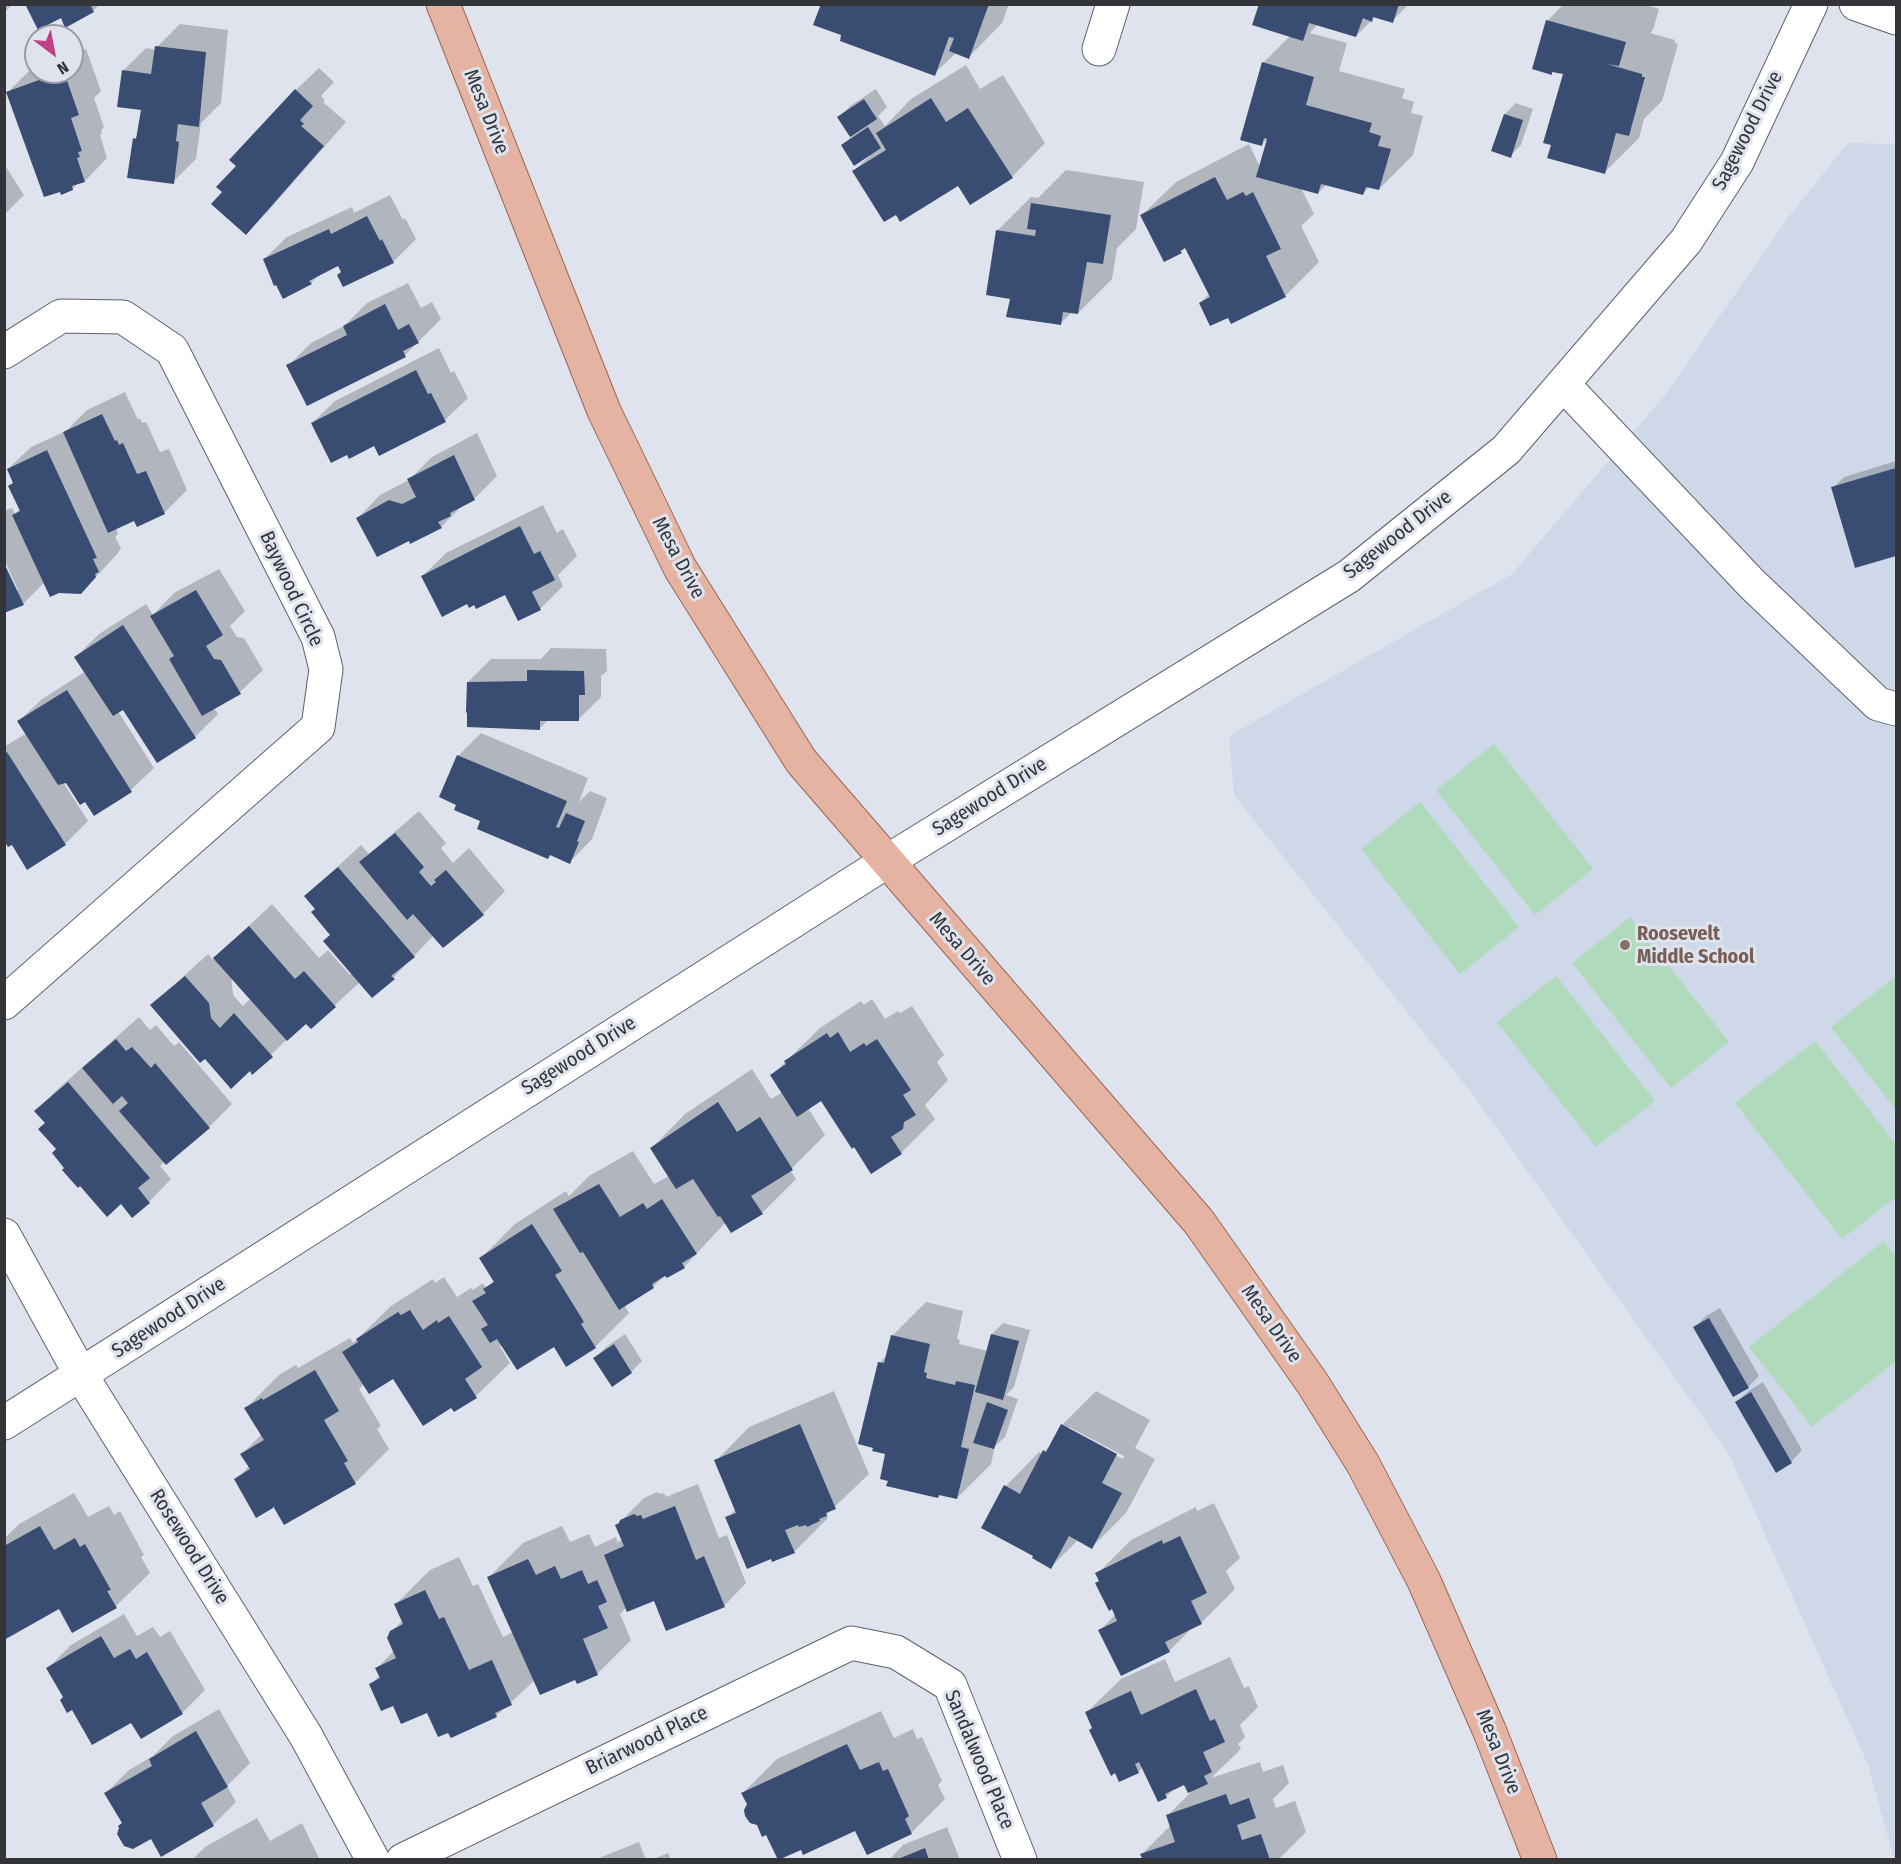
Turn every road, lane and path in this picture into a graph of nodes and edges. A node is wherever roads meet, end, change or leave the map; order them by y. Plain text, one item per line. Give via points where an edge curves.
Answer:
1 (443, 4) edge
2 (1113, 4) edge
3 (1811, 4) edge
4 (1856, 4) edge
5 (1896, 18) edge
6 (1098, 49) dead end
7 (4, 352) edge
8 (1563, 384) junction
9 (1896, 709) edge
10 (886, 861) junction
11 (4, 1003) edge
12 (4, 1235) edge
13 (81, 1375) junction
14 (4, 1423) edge
15 (896, 1652) joint
16 (374, 1860) edge
17 (403, 1860) edge
18 (1020, 1860) edge
19 (1540, 1860) edge

1 - 10 main road, Mesa Drive via 604,411 680,568 801,761
2 - 6 street
3 - 8 street, Sagewood Drive via 1737,162 1686,241
4 - 5 street
7 - 11 street, Baywood Circle via 61,316 123,317 172,350 318,637 326,669 318,727
8 - 9 street via 1750,583 1878,704
8 - 10 street, Sagewood Drive via 1506,450 1349,576
10 - 13 street, Sagewood Drive
10 - 19 main road, Mesa Drive via 1199,1222 1313,1384 1363,1464 1424,1581
12 - 13 street, Rosewood Drive
13 - 14 street, Sagewood Drive
13 - 16 street, Rosewood Drive via 306,1736
15 - 17 street, Briarwood Place via 851,1643
15 - 18 street, Sandalwood Place via 950,1685

